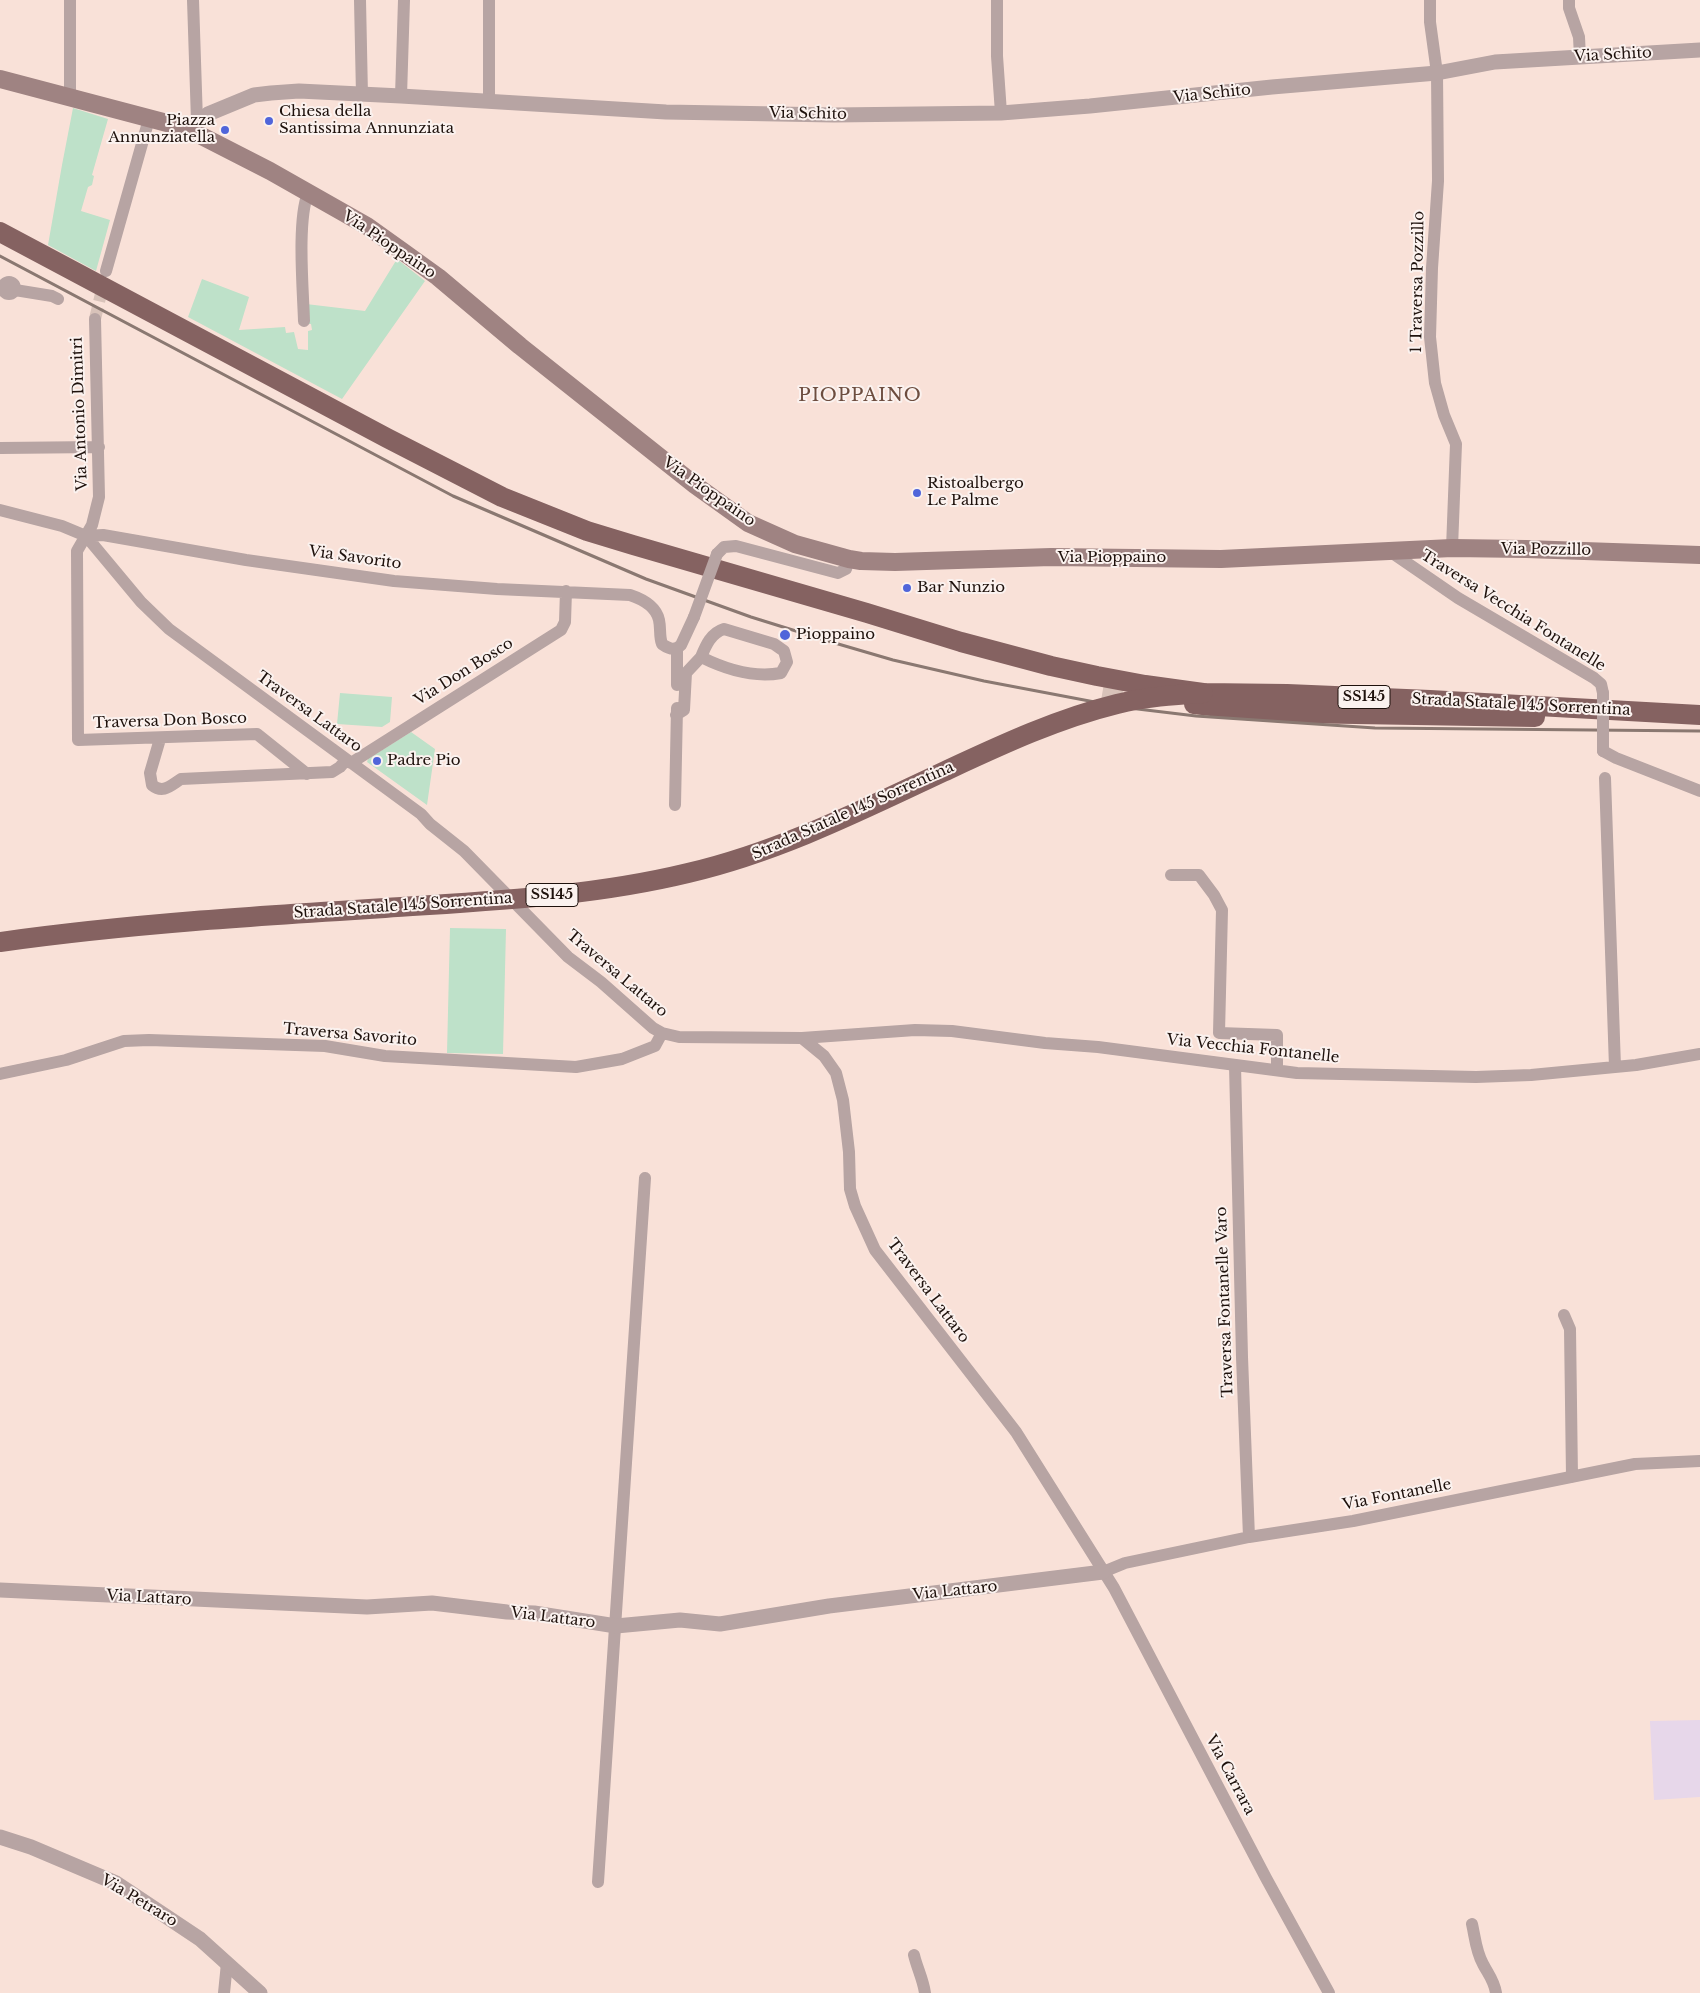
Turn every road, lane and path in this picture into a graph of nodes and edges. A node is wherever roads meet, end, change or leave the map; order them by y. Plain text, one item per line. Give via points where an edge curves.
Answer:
1 (70, 0) edge
2 (194, 0) edge
3 (360, 0) edge
4 (404, 0) edge
5 (489, 0) edge
6 (997, 0) edge
7 (1430, 0) edge
8 (1569, 0) edge
9 (1700, 50) edge
10 (1580, 57) junction
11 (1437, 73) junction
12 (0, 79) edge
13 (362, 95) junction
14 (70, 96) junction
15 (401, 96) junction
16 (489, 100) junction
17 (1000, 113) junction
18 (149, 119) junction
19 (191, 125) junction
20 (308, 194) junction
21 (0, 232) edge
22 (106, 271) tunnel mouth
23 (6, 287) edge
24 (58, 299) dead end
25 (95, 319) tunnel mouth
26 (304, 321) dead end
27 (99, 447) junction
28 (0, 448) edge
29 (0, 510) edge
30 (86, 536) junction
31 (1452, 548) junction
32 (1391, 552) junction
33 (1700, 555) edge
34 (850, 559) junction
35 (566, 592) junction
36 (814, 599) junction
37 (678, 648) junction
38 (701, 658) junction
39 (1103, 689) tunnel mouth
40 (1198, 699) junction
41 (1639, 712) junction
42 (676, 714) junction
43 (1700, 715) edge
44 (160, 739) junction
45 (349, 761) junction
46 (307, 774) junction
47 (1605, 778) dead end
48 (1700, 791) edge
49 (675, 805) dead end
50 (1171, 875) dead end
51 (0, 942) edge
52 (662, 1033) junction
53 (802, 1038) junction
54 (1700, 1054) edge
55 (1235, 1066) junction
56 (1615, 1067) junction
57 (1277, 1070) junction
58 (0, 1074) edge
59 (645, 1178) dead end
60 (1564, 1315) dead end
61 (1700, 1461) edge
62 (1572, 1477) junction
63 (1249, 1537) junction
64 (1103, 1572) junction
65 (0, 1590) edge
66 (616, 1626) junction
67 (0, 1837) edge
68 (598, 1882) dead end
69 (1472, 1924) dead end
70 (914, 1955) dead end
71 (227, 1963) junction
72 (224, 1993) edge
73 (260, 1993) edge
74 (925, 1993) edge
75 (1328, 1993) edge
76 (1496, 1993) edge

1 - 14 street
2 - 19 street
3 - 13 street
4 - 15 street
5 - 16 street
6 - 17 street
7 - 11 street
8 - 10 street via 1579,37
9 - 10 street, Via Schito
10 - 11 street, Via Schito via 1495,62
11 - 17 street, Via Schito
11 - 31 street, 1 Traversa Pozzillo via 1438,181 1430,337 1435,383 1456,444
12 - 14 main road, Via Pioppaino
13 - 15 street, Via Schito
13 - 19 street, Via Schito via 299,91 254,95 208,114
14 - 18 main road, Via Pioppaino
15 - 16 street, Via Schito
16 - 17 street, Via Schito via 666,112
18 - 19 main road, Via Pioppaino
18 - 22 street
19 - 20 main road, Via Pioppaino
20 - 26 street via 302,235
20 - 34 main road, Via Pioppaino via 367,226 416,261 687,479 748,522 795,544
21 - 36 highway via 502,497 587,531
23 - 24 street
25 - 27 street, Via Antonio Dimitri
27 - 28 street
27 - 30 street, Via Antonio Dimitri via 100,497
29 - 30 street, Via Savorito via 62,526
30 - 35 street, Via Savorito via 103,535 394,581
30 - 44 street, Traversa Don Bosco via 76,558 78,740
30 - 45 street, Traversa Lattaro via 141,602 169,629
31 - 32 main road, Via Pozzillo
31 - 33 main road, Via Pozzillo
32 - 34 main road, Via Pioppaino via 1221,558 1051,557 895,562
32 - 48 street, Traversa Vecchia Fontanelle, bridge via 1458,598 1601,684 1603,751
34 - 37 street, bridge via 846,569 838,573 736,546 724,547 717,554 694,617
35 - 37 street, Via Savorito via 630,595 645,602 660,621 662,644 667,648
35 - 45 street, Via Don Bosco via 565,622 561,630
36 - 39 highway via 918,641
36 - 40 highway, bridge via 1051,666
37 - 42 street
38 - 38 street via 750,673 770,675 782,673 787,662 784,651 774,644 724,629 716,631
38 - 42 street via 686,673 684,710
40 - 41 highway, Strada Statale 145 Sorrentina / SS145 via 1287,694
40 - 41 highway via 1268,712 1440,717 1578,717
40 - 51 highway, Strada Statale 145 Sorrentina / SS145, bridge via 1145,698 1072,717 787,842 745,858 637,885 515,899 127,926
41 - 43 highway, Strada Statale 145 Sorrentina / SS145
42 - 49 street
44 - 46 street, Traversa Don Bosco via 257,734
44 - 46 street, Via Don Bosco via 150,777 158,789 166,790 180,779
45 - 46 street, Via Don Bosco via 332,772
45 - 52 street, Traversa Lattaro via 421,814 568,957
47 - 56 street
50 - 57 street via 1199,875 1222,910 1219,1033 1277,1035
52 - 53 street, Traversa Lattaro via 679,1037
52 - 58 street, Traversa Savorito via 655,1046 622,1058 576,1067 385,1056 325,1046 149,1040 124,1041 66,1060
53 - 55 street, Via Vecchia Fontanelle via 915,1030 952,1031
53 - 64 street, Traversa Lattaro via 824,1056 836,1073 849,1152 850,1189 875,1250 1016,1432
54 - 56 street, Via Vecchia Fontanelle
55 - 57 street, Via Vecchia Fontanelle
55 - 63 street, Traversa Fontanelle Varo
56 - 57 street, Via Vecchia Fontanelle via 1476,1077
59 - 66 street
60 - 62 street via 1570,1329
61 - 62 street, Via Fontanelle via 1635,1464
62 - 63 street, Via Fontanelle via 1353,1521
63 - 64 street, Via Fontanelle via 1125,1563
64 - 66 street, Via Lattaro via 829,1606 720,1624 680,1620
64 - 75 street, Via Carrara
65 - 66 street, Via Lattaro via 367,1607 432,1603 534,1613
66 - 68 street
67 - 71 street, Via Petraro via 116,1883 200,1938
69 - 76 street via 1482,1964 1495,1984
70 - 74 street
71 - 72 street
71 - 73 street, Via Petraro

